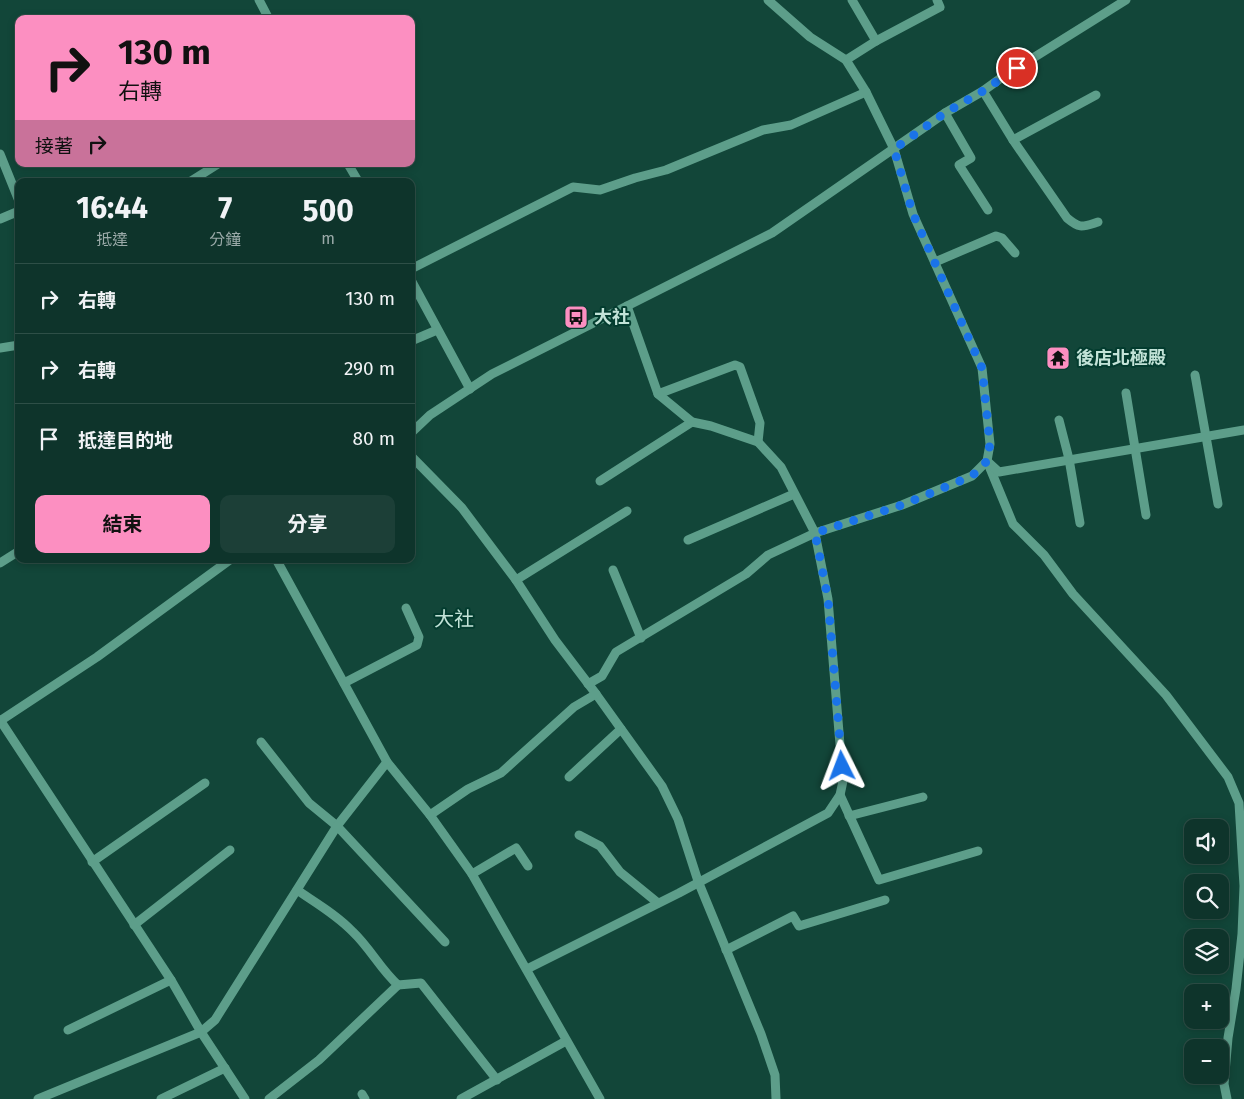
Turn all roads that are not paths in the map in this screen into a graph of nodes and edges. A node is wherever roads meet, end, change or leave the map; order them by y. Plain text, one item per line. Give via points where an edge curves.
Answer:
1 (259, 0) edge
2 (768, 0) edge
3 (852, 0) edge
4 (937, 0) edge
5 (1126, 0) edge
6 (267, 15) edge
7 (876, 41) junction
8 (846, 60) junction
9 (983, 91) junction
10 (866, 92) junction
11 (1096, 95) dead end
12 (945, 113) junction
13 (1012, 140) junction
14 (894, 149) junction
15 (0, 154) edge
16 (213, 167) edge
17 (350, 167) edge
18 (196, 178) edge
19 (356, 178) edge
20 (15, 191) edge
21 (988, 210) dead end
22 (15, 213) edge
23 (0, 220) edge
24 (1098, 222) dead end
25 (1015, 253) dead end
26 (935, 262) junction
27 (415, 267) edge
28 (415, 288) edge
29 (627, 306) junction
30 (437, 330) junction
31 (415, 339) edge
32 (15, 346) edge
33 (0, 348) edge
34 (1195, 375) dead end
35 (470, 389) junction
36 (1126, 393) dead end
37 (658, 394) junction
38 (1059, 420) dead end
39 (692, 422) junction
40 (415, 429) edge
41 (1244, 430) edge
42 (1206, 438) junction
43 (758, 442) junction
44 (1136, 447) junction
45 (1069, 459) junction
46 (415, 460) edge
47 (987, 461) junction
48 (600, 481) dead end
49 (794, 494) junction
50 (1218, 504) dead end
51 (627, 511) dead end
52 (1146, 515) dead end
53 (1080, 523) dead end
54 (815, 533) junction
55 (688, 540) dead end
56 (15, 554) edge
57 (0, 563) edge
58 (216, 563) edge
59 (225, 563) edge
60 (278, 563) edge
61 (219, 567) junction
62 (613, 570) dead end
63 (516, 580) junction
64 (406, 608) dead end
65 (641, 638) junction
66 (344, 682) junction
67 (588, 684) junction
68 (596, 694) junction
69 (0, 721) edge
70 (621, 730) junction
71 (262, 742) dead end
72 (387, 762) junction
73 (568, 777) dead end
74 (205, 783) dead end
75 (840, 795) junction
76 (923, 798) dead end
77 (430, 815) junction
78 (849, 816) junction
79 (338, 826) junction
80 (579, 835) dead end
81 (230, 850) dead end
82 (978, 851) dead end
83 (92, 862) junction
84 (528, 866) dead end
85 (472, 874) junction
86 (698, 881) junction
87 (297, 890) junction
88 (884, 900) dead end
89 (658, 904) junction
90 (134, 925) junction
91 (445, 942) dead end
92 (726, 950) junction
93 (527, 969) junction
94 (171, 980) junction
95 (398, 985) junction
96 (68, 1030) dead end
97 (201, 1032) junction
98 (566, 1041) junction
99 (224, 1068) junction
100 (497, 1080) junction
101 (38, 1099) edge
102 (161, 1099) edge
103 (245, 1099) edge
104 (269, 1099) edge
105 (461, 1099) edge
106 (600, 1099) edge
107 (776, 1099) edge
108 (1227, 1099) edge

1 - 6 street
2 - 8 street via 810,37
3 - 7 street
4 - 7 street via 940,7
5 - 9 street
7 - 8 street
8 - 10 street
9 - 12 street
9 - 13 street
10 - 14 street
10 - 27 street via 791,126 763,130 666,170 600,190 573,187
11 - 13 street
12 - 14 street
12 - 21 street via 971,158 959,165
13 - 24 street via 1067,218 1083,227
14 - 26 street via 913,214
14 - 29 street via 772,234
15 - 20 street
16 - 18 street
17 - 19 street
22 - 23 street
25 - 26 street via 1002,238 996,236
26 - 47 street via 982,368 990,444
28 - 30 street
29 - 35 street via 531,353
29 - 37 street
30 - 31 street
30 - 35 street
32 - 33 street
34 - 42 street
35 - 40 street via 430,415
36 - 44 street
37 - 39 street
37 - 43 street via 735,365 740,367 760,423
38 - 45 street
39 - 43 street
39 - 48 street
41 - 42 street
42 - 44 street
42 - 50 street
43 - 49 street via 781,467
44 - 45 street
44 - 52 street
45 - 47 street via 999,472
45 - 53 street
46 - 63 street via 462,508
47 - 54 street via 972,476 911,502
47 - 108 street via 1013,524 1044,555 1073,594 1166,696 1228,777 1239,803 1243,895 1224,1084
49 - 54 street
49 - 55 street
51 - 63 street
54 - 65 street via 768,555 746,574
54 - 75 street via 828,599 834,658 843,781
56 - 57 street
58 - 61 street
59 - 61 street
60 - 66 street
61 - 69 street via 97,657
62 - 65 street
63 - 67 street via 554,640
64 - 66 street via 418,637 417,645
65 - 67 street via 616,652 602,676
66 - 72 street
67 - 68 street
68 - 70 street
68 - 77 street via 574,707 501,773 468,789
69 - 83 street
70 - 73 street
70 - 86 street via 662,786 678,819
71 - 79 street via 309,803
72 - 77 street
72 - 79 street
74 - 83 street
75 - 78 street
75 - 86 street via 828,813
76 - 78 street
77 - 85 street
78 - 82 street via 879,880
79 - 87 street
79 - 91 street
80 - 89 street via 600,846 620,872
81 - 90 street
83 - 90 street
84 - 85 street via 516,848
85 - 93 street
86 - 89 street
86 - 92 street
87 - 95 street via 354,932
87 - 97 street via 215,1020
88 - 92 street via 799,926 793,916
89 - 93 street
90 - 94 street
92 - 107 street via 775,1075
93 - 98 street
94 - 96 street
94 - 97 street
95 - 100 street via 420,983
95 - 104 street via 319,1060
97 - 99 street
97 - 101 street
98 - 100 street
98 - 106 street
99 - 102 street
99 - 103 street
100 - 105 street

